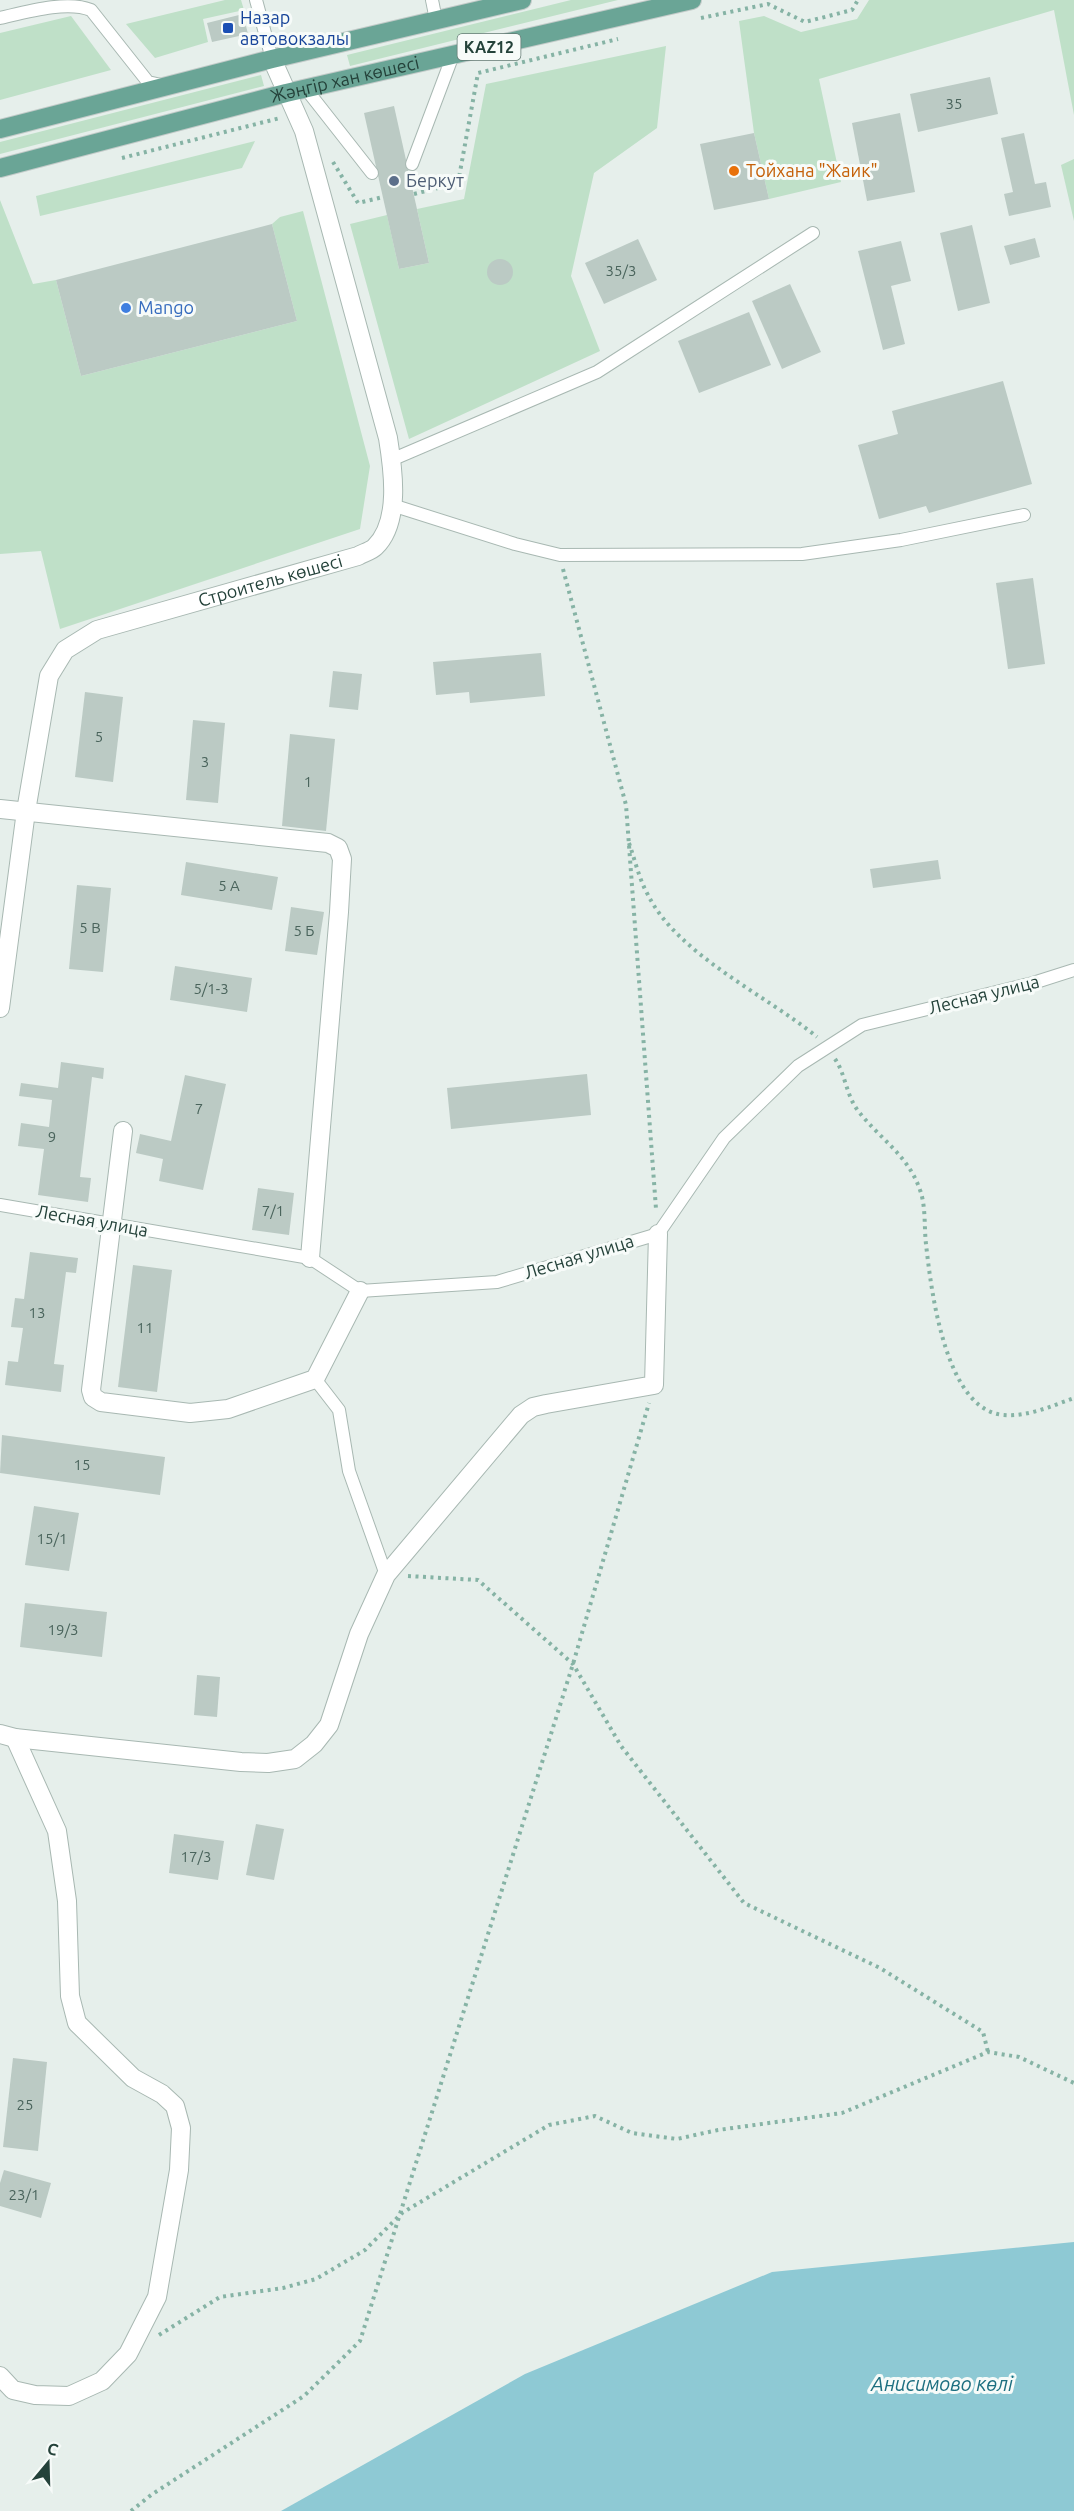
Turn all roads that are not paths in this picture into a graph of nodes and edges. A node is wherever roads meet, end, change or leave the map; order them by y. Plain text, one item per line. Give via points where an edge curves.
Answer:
1 (256, 0) edge
2 (432, 0) edge
3 (522, 0) edge
4 (692, 0) edge
5 (0, 18) edge
6 (436, 20) junction
7 (453, 55) junction
8 (272, 59) junction
9 (165, 86) junction
10 (306, 89) junction
11 (286, 93) junction
12 (0, 129) edge
13 (412, 164) dead end
14 (0, 168) edge
15 (372, 172) dead end
16 (813, 233) dead end
17 (391, 460) junction
18 (392, 505) junction
19 (1024, 515) dead end
20 (0, 809) edge
21 (26, 811) junction
22 (1074, 970) edge
23 (0, 1008) edge
24 (123, 1131) dead end
25 (0, 1205) edge
26 (110, 1224) junction
27 (658, 1234) junction
28 (310, 1258) junction
29 (360, 1291) junction
30 (315, 1379) junction
31 (386, 1575) junction
32 (7, 1736) edge
33 (0, 2376) edge

1 - 8 lane
2 - 6 lane
3 - 6 main road, Жәңгір хан көшесі / KAZ12
4 - 7 main road, Жәңгір хан көшесі / KAZ12
5 - 9 lane via 69,3 83,5 148,82
6 - 8 main road, Жәңгір хан көшесі / KAZ12
7 - 10 main road, Жәңгір хан көшесі / KAZ12
7 - 13 lane
8 - 9 main road, Жәңгір хан көшесі / KAZ12
8 - 11 street, Строитель көшесі
9 - 12 main road, Жәңгір хан көшесі / KAZ12
10 - 11 main road, Жәңгір хан көшесі / KAZ12
10 - 15 lane
11 - 14 main road, Жәңгір хан көшесі / KAZ12
11 - 17 street, Строитель көшесі via 304,131
16 - 17 lane via 597,372
17 - 18 street, Строитель көшесі via 395,483
18 - 19 lane via 560,555 801,554 901,540
18 - 21 street, Строитель көшесі via 379,540 358,556 97,630 65,650 49,676
20 - 21 street
21 - 23 street, Строитель көшесі
21 - 28 street via 328,843 338,848 342,859 339,912
22 - 27 lane, Лесная улица via 862,1025 798,1066 724,1138
24 - 26 street
25 - 26 lane, Лесная улица
26 - 28 lane, Лесная улица
26 - 30 street via 93,1398 190,1413 228,1409
27 - 29 lane, Лесная улица via 497,1282
27 - 31 street via 654,1385 532,1407 521,1415
28 - 29 lane, Лесная улица
29 - 30 street
30 - 31 lane via 339,1410 349,1471
31 - 32 street via 359,1634 329,1725 295,1759 241,1762
32 - 33 street via 57,1831 67,1901 70,1996 77,2023 134,2078 175,2106 181,2128 179,2170 157,2297 128,2354 102,2381 69,2396 13,2390

